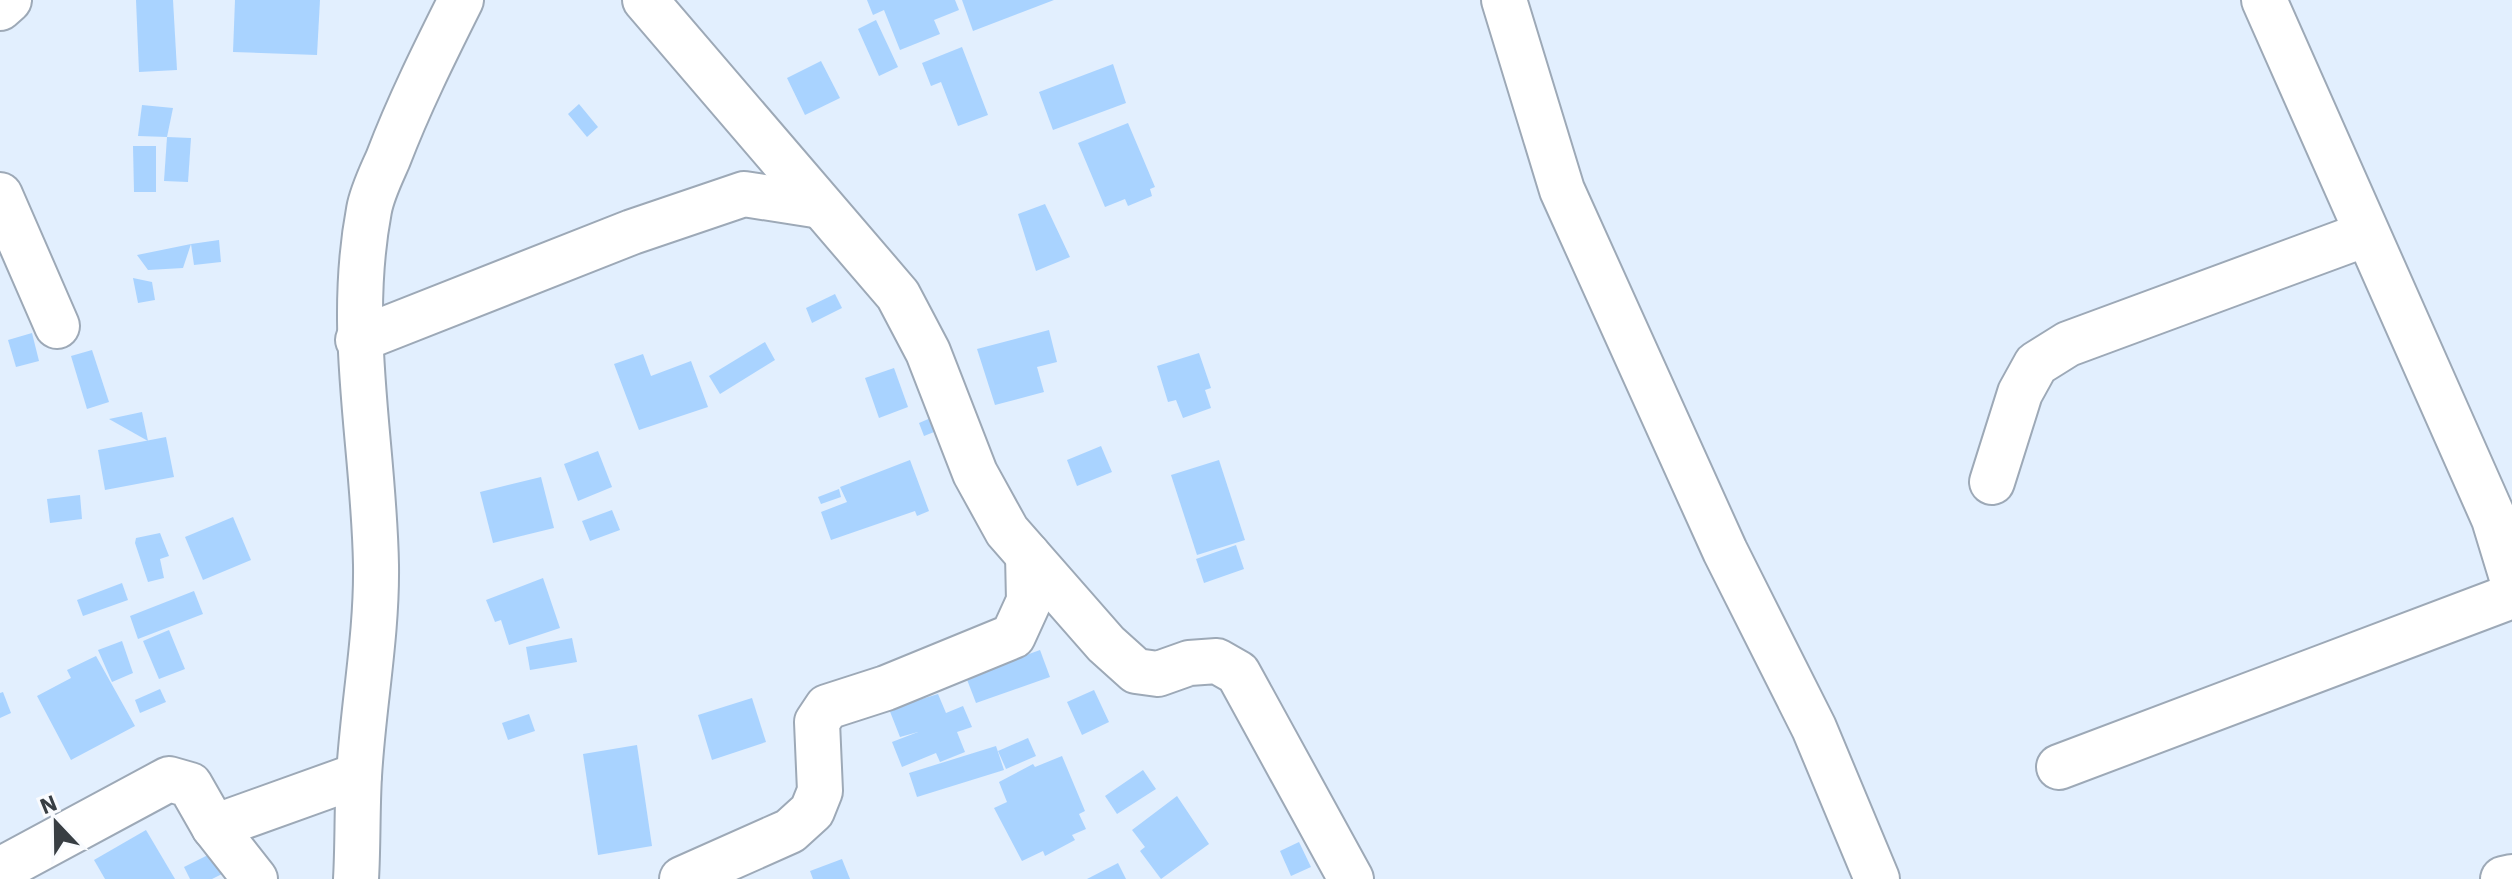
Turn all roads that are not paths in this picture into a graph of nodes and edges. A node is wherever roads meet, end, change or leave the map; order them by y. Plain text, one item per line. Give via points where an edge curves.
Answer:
1 (9, 0) edge
2 (461, 0) edge
3 (645, 0) edge
4 (1504, 0) edge
5 (2264, 0) edge
6 (0, 8) edge
7 (0, 195) edge
8 (821, 206) junction
9 (2366, 234) junction
10 (57, 326) dead end
11 (358, 340) junction
12 (1992, 482) dead end
13 (1028, 555) junction
14 (2512, 578) edge
15 (2512, 596) edge
16 (1077, 611) junction
17 (1013, 636) junction
18 (2059, 767) dead end
19 (359, 775) junction
20 (214, 827) junction
21 (0, 870) edge
22 (691, 877) edge
23 (2512, 877) edge
24 (255, 879) edge
25 (356, 879) edge
26 (1351, 879) edge
27 (1877, 879) edge
28 (2503, 879) edge

1 - 6 street
2 - 11 street via 406,111 369,207
3 - 8 street
4 - 27 street via 1562,190 1725,551 1814,728
5 - 9 street
7 - 10 street
8 - 11 street via 744,194 632,232
8 - 13 street via 898,295 928,352 975,473 1007,531
9 - 12 street via 2068,344 2036,364 2020,393
9 - 14 street via 2494,519
11 - 19 street via 376,567
13 - 16 street
13 - 17 street via 1029,601
15 - 18 street
16 - 17 street
16 - 26 street via 1136,671 1158,674 1189,663 1217,661 1238,673
17 - 22 street via 827,707 817,722 820,791 812,811 790,831
19 - 20 street
19 - 25 street
20 - 21 street via 190,785 169,779
20 - 24 street
23 - 28 street

